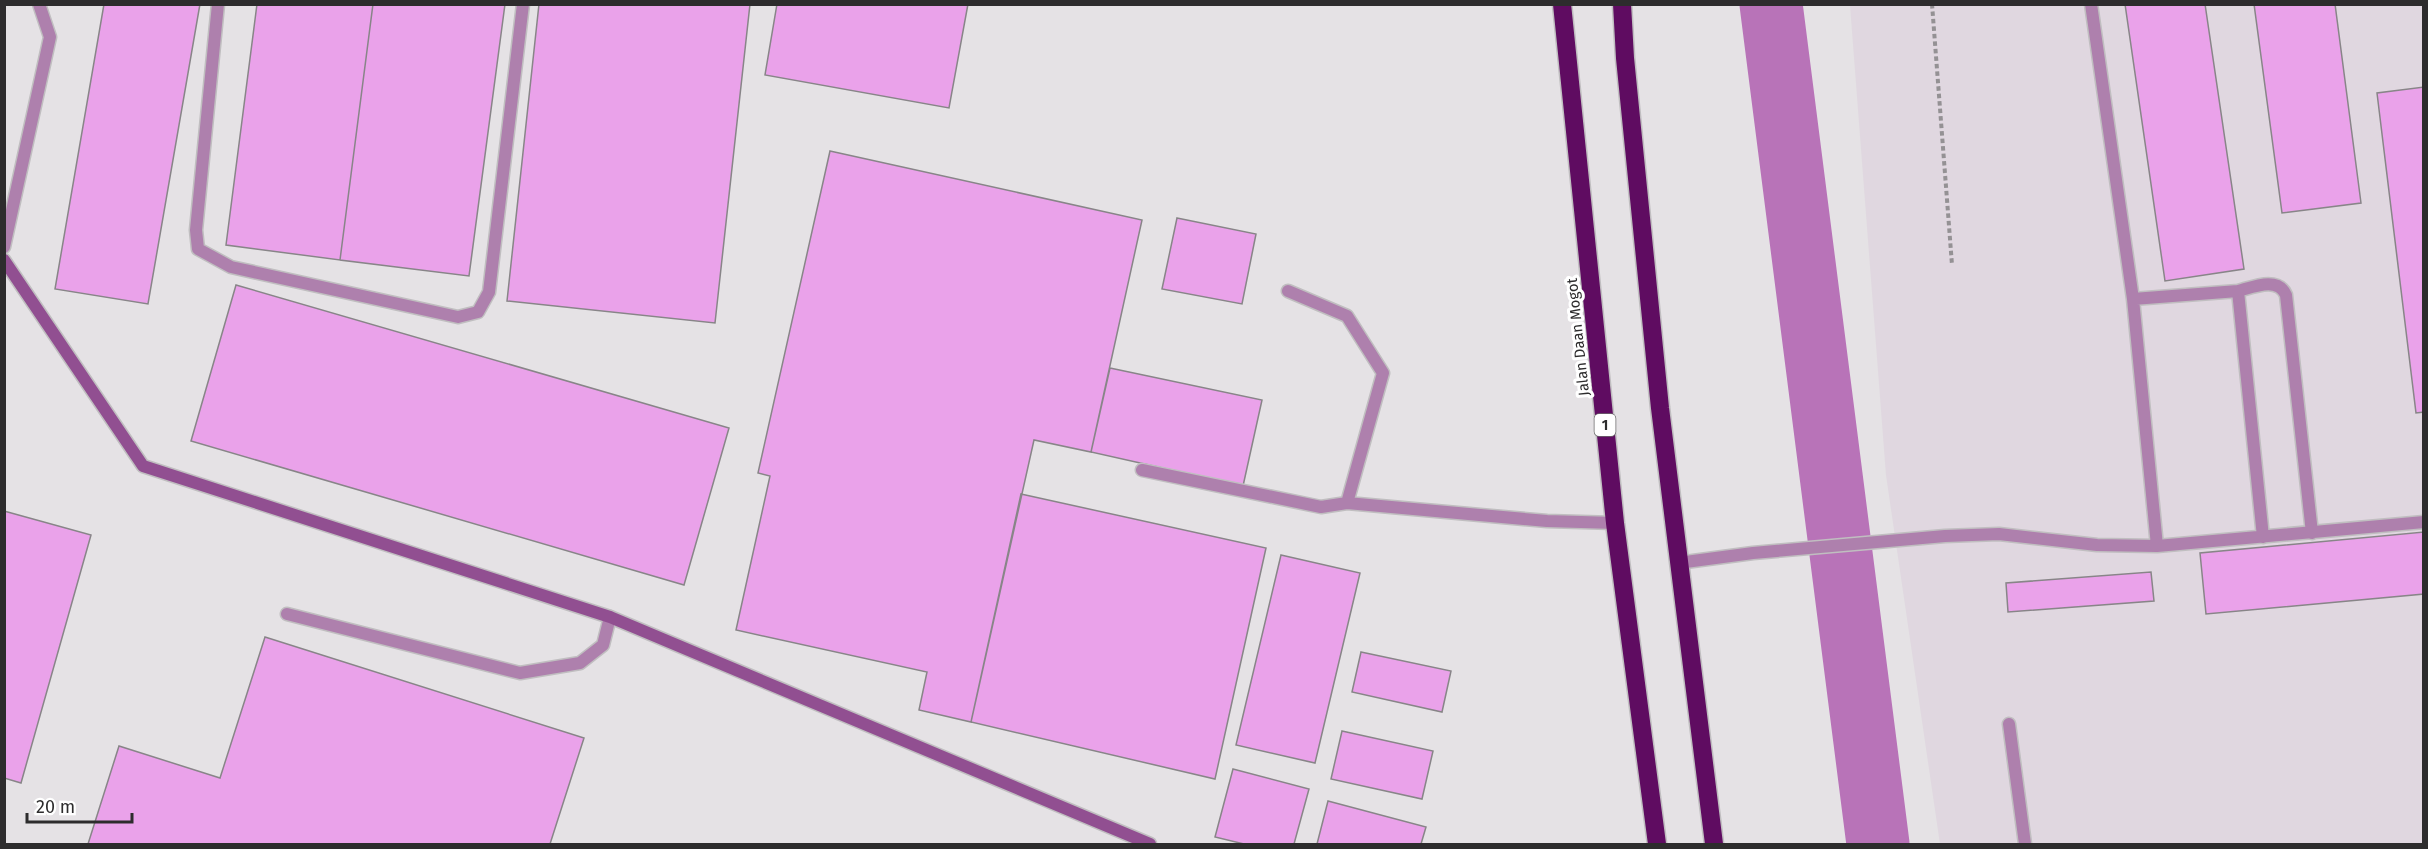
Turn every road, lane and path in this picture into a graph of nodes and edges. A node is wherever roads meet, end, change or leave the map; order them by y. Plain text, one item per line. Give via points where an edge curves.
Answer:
1 (39, 4) edge
2 (218, 4) edge
3 (523, 4) edge
4 (1562, 4) edge
5 (1622, 4) edge
6 (1932, 4) edge
7 (2091, 4) edge
8 (4, 247) edge
9 (4, 260) edge
10 (1952, 265) dead end
11 (1288, 291) dead end
12 (2238, 291) junction
13 (2133, 299) junction
14 (1142, 470) dead end
15 (1347, 503) junction
16 (2424, 522) edge
17 (1615, 523) junction
18 (2312, 533) junction
19 (2263, 537) junction
20 (2157, 546) junction
21 (1678, 563) junction
22 (287, 614) dead end
23 (610, 617) junction
24 (2008, 724) dead end
25 (1150, 844) edge
26 (1658, 844) edge
27 (1714, 844) edge
28 (2025, 844) edge

1 - 8 lane via 50,37
2 - 3 lane via 196,230 198,249 231,267 458,317 478,312 489,292
4 - 17 highway, Jalan Daan Mogot / 1
5 - 21 highway
6 - 10 path
7 - 13 lane
9 - 23 street via 143,466
11 - 15 lane via 1347,316 1383,373
12 - 13 lane
12 - 18 lane via 2277,284 2286,295
12 - 19 lane
13 - 20 lane
14 - 15 lane via 1321,507
15 - 17 lane via 1547,521
16 - 18 lane
17 - 26 highway, Jalan Daan Mogot / 1
18 - 19 lane
19 - 20 lane
20 - 21 lane via 1999,534 1753,553
21 - 27 highway
22 - 23 lane via 520,673 580,663 603,645
23 - 25 street
24 - 28 lane

